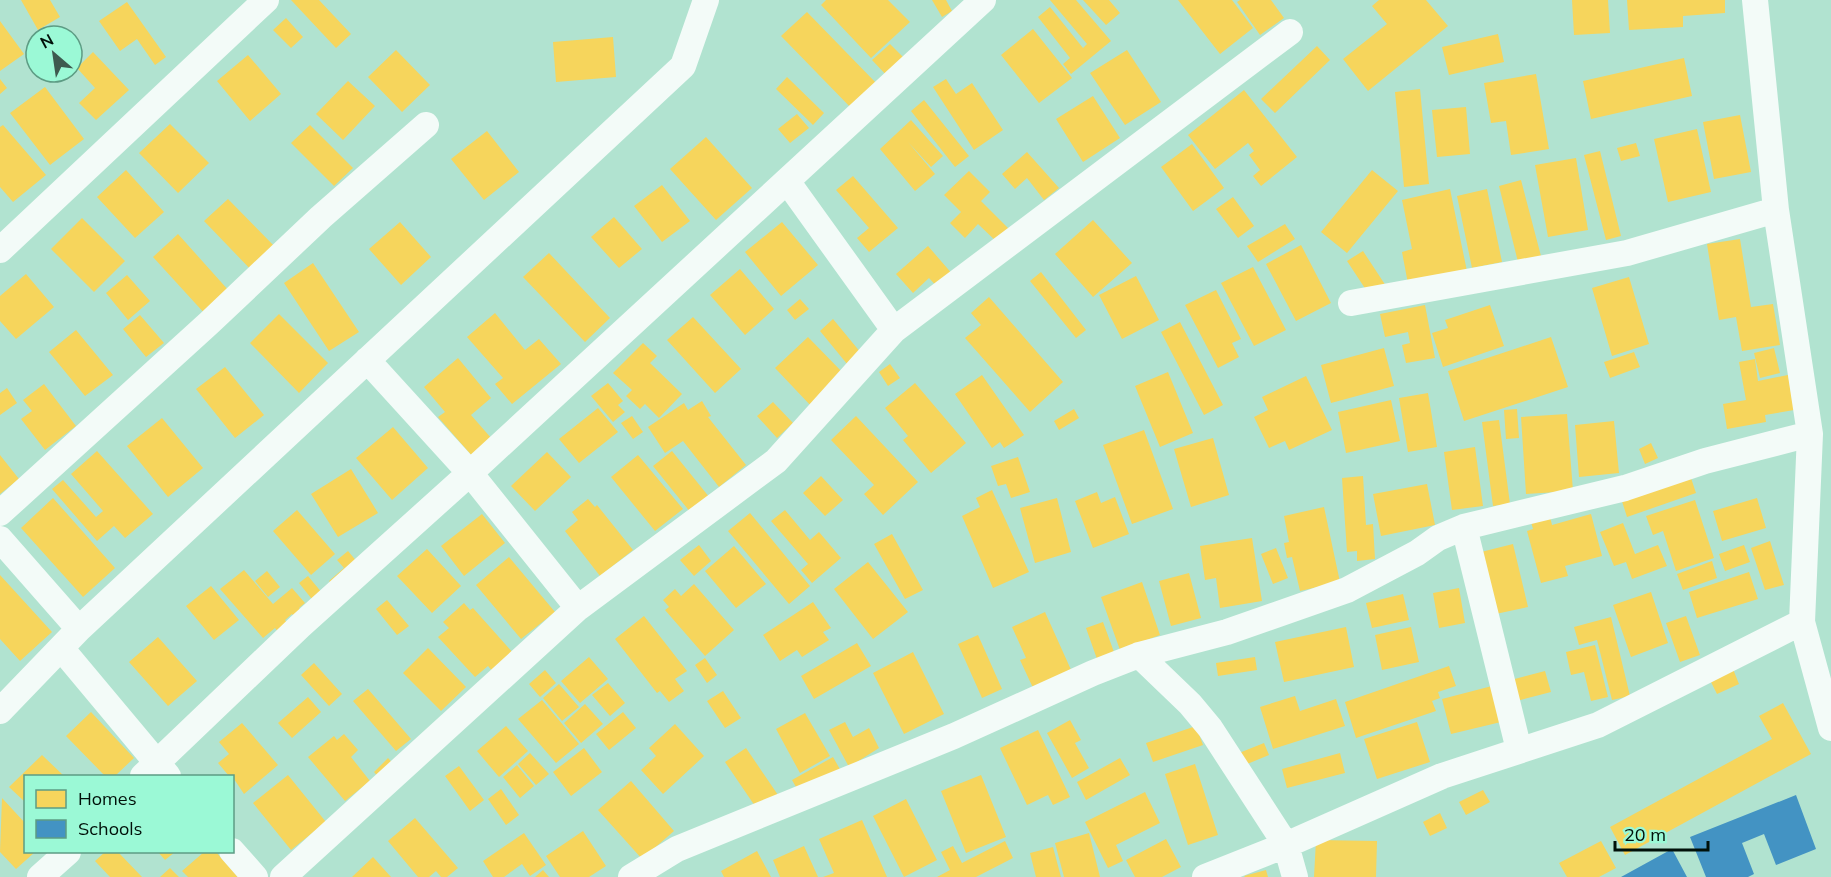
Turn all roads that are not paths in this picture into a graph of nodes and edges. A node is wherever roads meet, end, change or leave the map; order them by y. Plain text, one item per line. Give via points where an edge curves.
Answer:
1 (266, 0) edge
2 (706, 0) edge
3 (983, 0) edge
4 (1755, 0) edge
5 (1290, 32) dead end
6 (426, 125) dead end
7 (787, 181) junction
8 (1776, 210) junction
9 (0, 250) edge
10 (1351, 303) dead end
11 (894, 330) junction
12 (367, 360) junction
13 (1810, 434) junction
14 (470, 473) junction
15 (0, 513) edge
16 (1464, 527) junction
17 (0, 539) edge
18 (578, 608) junction
19 (1802, 622) junction
20 (79, 629) junction
21 (61, 648) junction
22 (1139, 654) junction
23 (0, 711) edge
24 (1831, 728) edge
25 (1519, 750) junction
26 (156, 772) edge
27 (1286, 845) junction
28 (67, 853) edge
29 (234, 853) edge
30 (40, 877) edge
31 (255, 877) edge
32 (283, 877) edge
33 (630, 877) edge
34 (1205, 877) edge
35 (1295, 877) edge

1 - 9 street
2 - 12 street via 683,66
3 - 7 street
4 - 8 street
5 - 11 street
6 - 15 street
7 - 11 street
7 - 14 street
8 - 10 street via 1627,254
8 - 13 street
11 - 18 street via 776,461
12 - 14 street
12 - 20 street
13 - 16 street via 1705,461 1625,488
13 - 19 street
14 - 18 street
14 - 26 street via 300,626
16 - 22 street via 1347,590 1227,632
16 - 25 street
17 - 20 street
18 - 32 street
19 - 24 street
19 - 25 street via 1598,725
20 - 21 street
21 - 23 street
21 - 26 street
22 - 27 street via 1210,728
22 - 33 street via 954,736 677,849
25 - 27 street via 1442,776
27 - 34 street
27 - 35 street
28 - 30 street
29 - 31 street

